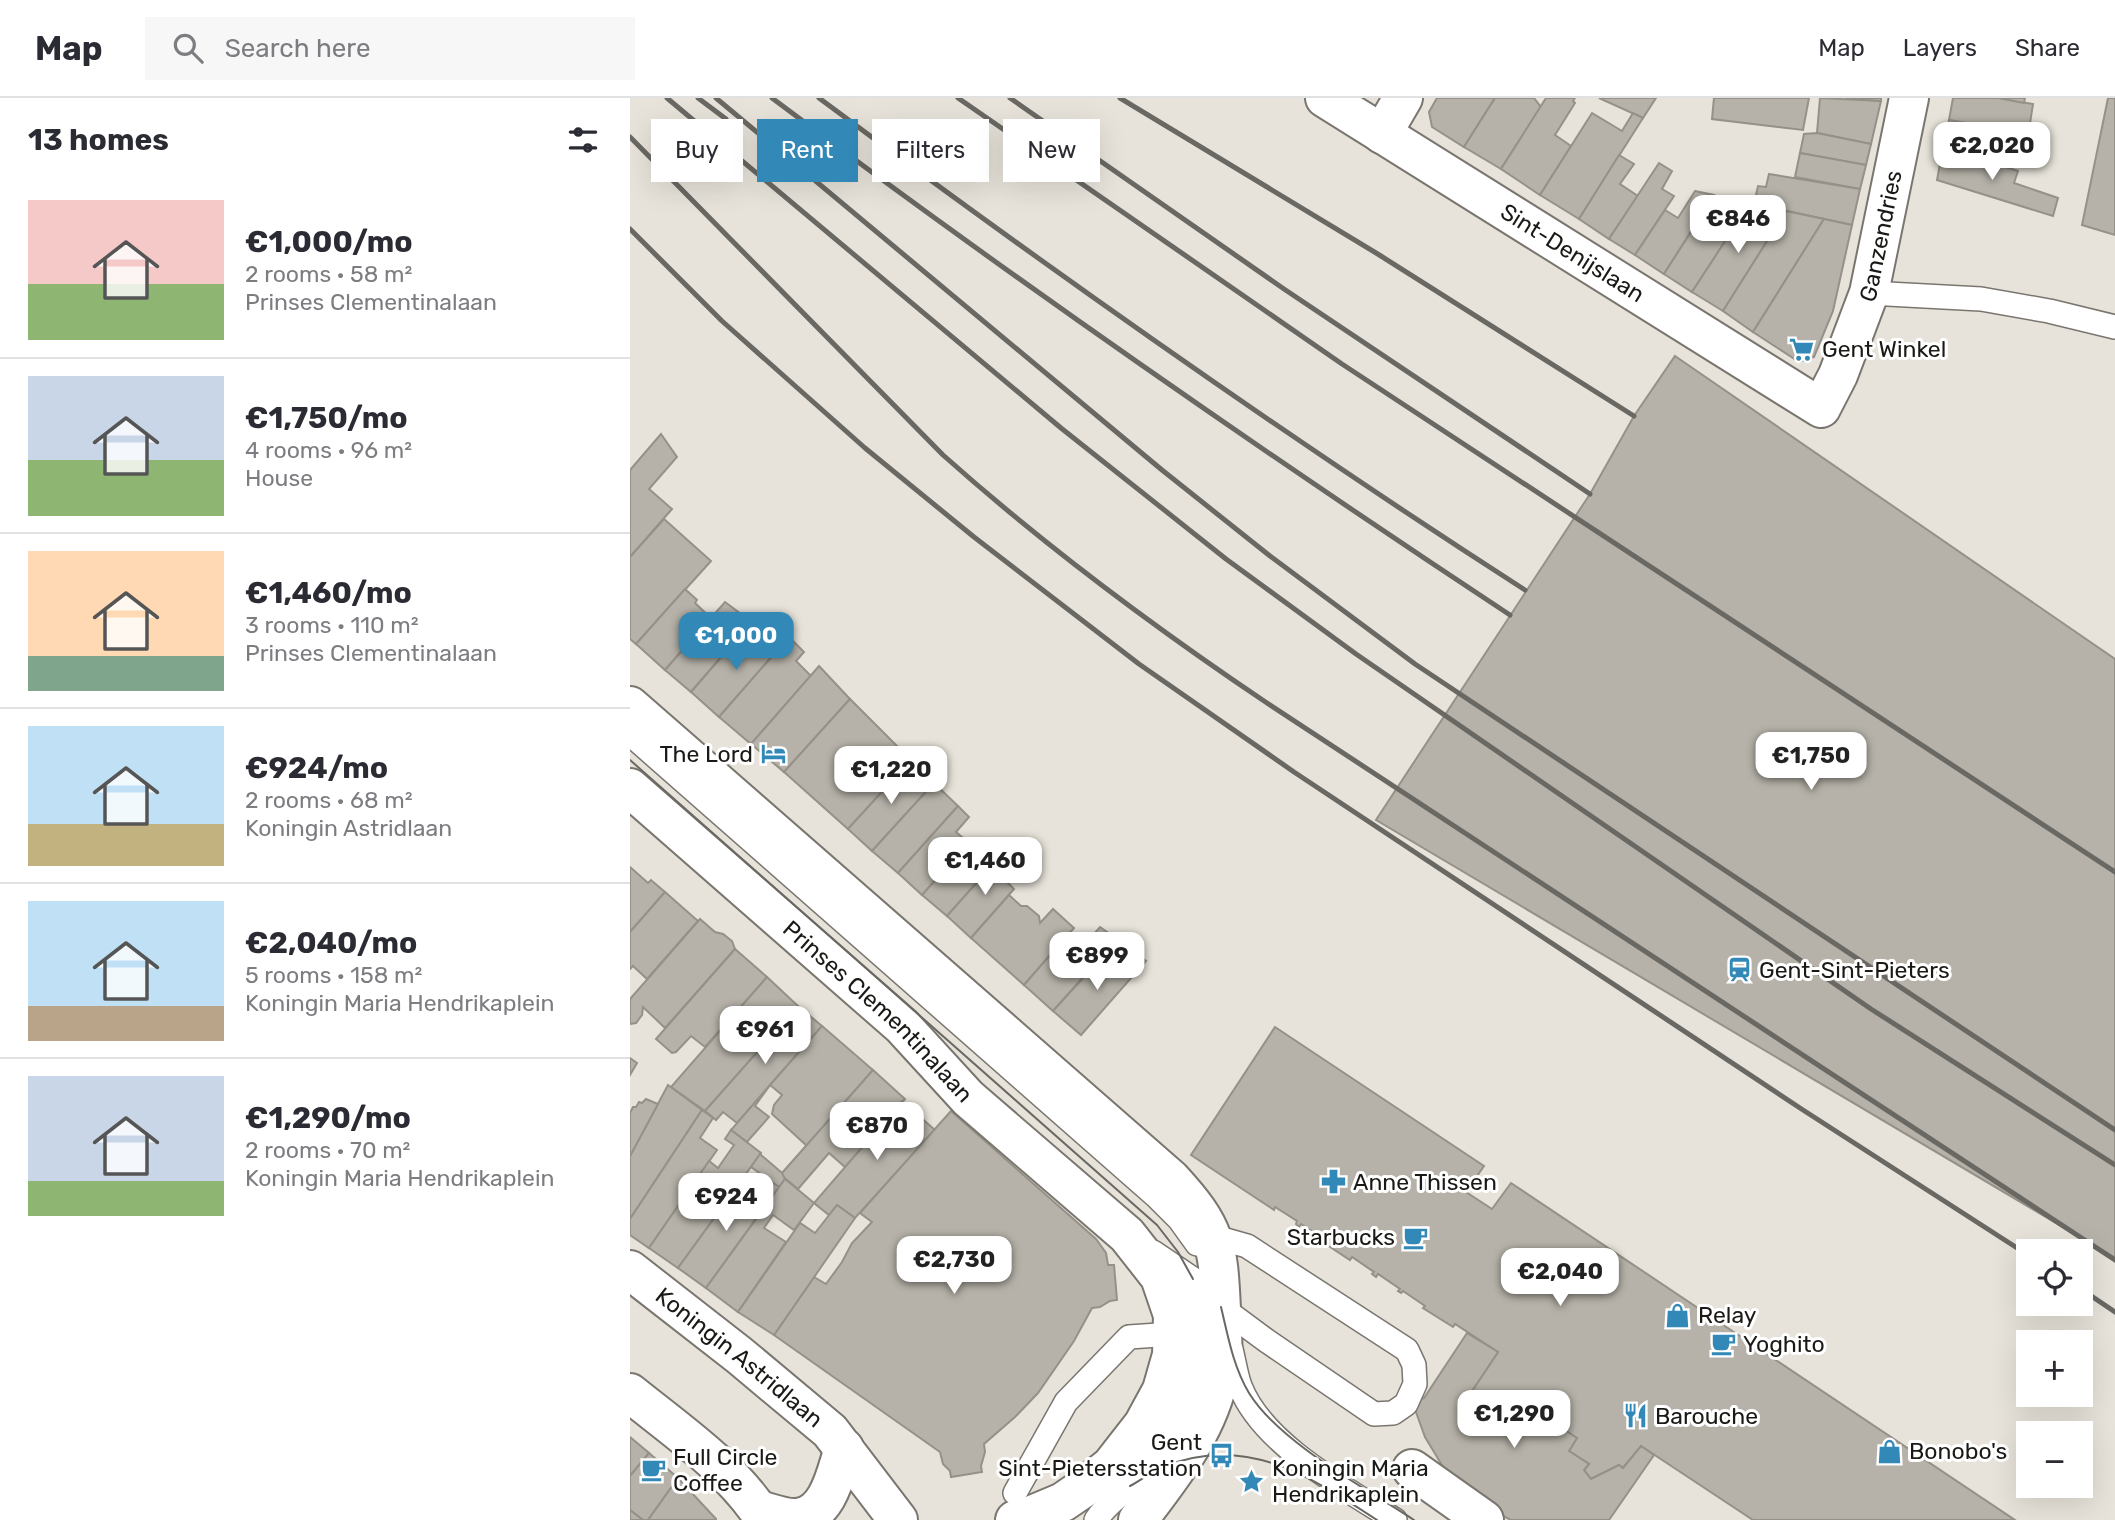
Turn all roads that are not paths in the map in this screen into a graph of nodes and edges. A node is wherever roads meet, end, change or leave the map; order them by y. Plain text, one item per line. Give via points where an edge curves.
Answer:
1 (1325, 98) edge
2 (1403, 98) edge
3 (1909, 98) edge
4 (1382, 134) junction
5 (1869, 293) junction
6 (2115, 327) edge
7 (1821, 408) joint
8 (630, 706) edge
9 (630, 734) edge
10 (630, 788) edge
11 (1127, 1235) junction
12 (1212, 1236) junction
13 (630, 1270) edge
14 (1193, 1279) junction
15 (1221, 1307) junction
16 (1173, 1335) junction
17 (630, 1393) edge
18 (845, 1448) junction
19 (1412, 1469) dead end
20 (1015, 1506) edge
21 (762, 1515) edge
22 (898, 1520) edge
23 (1096, 1520) edge
24 (1138, 1520) edge
25 (1395, 1520) edge
26 (1484, 1520) edge

1 - 4 street, Sint-Denijslaan
2 - 4 street
3 - 5 street, Ganzendries
4 - 7 street, Sint-Denijslaan
5 - 6 lane via 1981,299
5 - 7 street, Ganzendries
8 - 12 street via 1171,1179
9 - 15 lane via 1157,1197 1191,1232
10 - 11 street, Prinses Clementinalaan via 902,1026 968,1098
11 - 14 lane
11 - 16 street via 1160,1278 1173,1315
12 - 15 street via 1220,1269
12 - 15 lane via 1247,1246 1407,1350 1415,1384 1406,1404 1393,1413 1374,1414
13 - 18 street, Koningin Astridlaan via 830,1430
14 - 15 lane
14 - 23 lane via 1202,1334 1188,1393 1146,1464
15 - 24 street via 1220,1373 1209,1408 1188,1455
15 - 25 lane via 1240,1387 1260,1420 1304,1461
16 - 20 lane via 1129,1337 1066,1402
16 - 20 street via 1162,1390 1143,1425 1111,1466 1063,1502
17 - 21 street via 714,1461
18 - 21 street via 825,1500 813,1513 800,1518
18 - 22 street, Koningin Astridlaan
19 - 26 street

